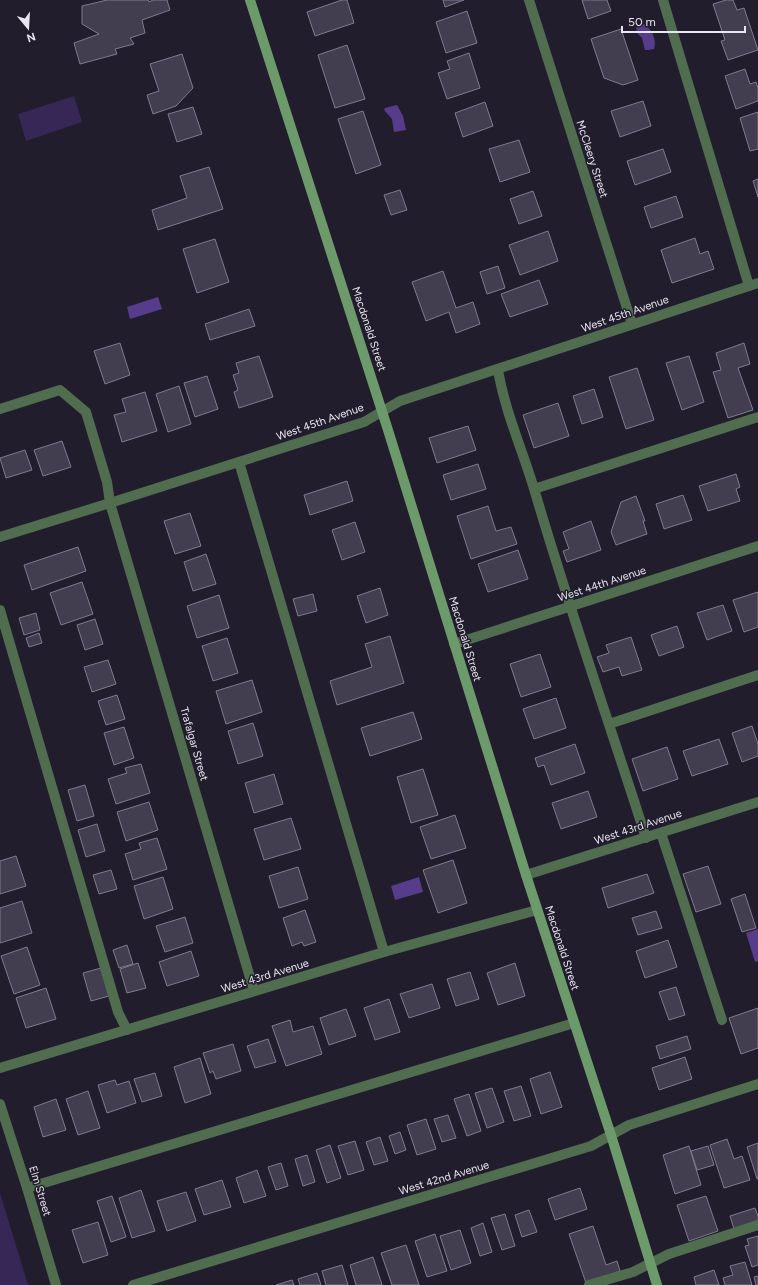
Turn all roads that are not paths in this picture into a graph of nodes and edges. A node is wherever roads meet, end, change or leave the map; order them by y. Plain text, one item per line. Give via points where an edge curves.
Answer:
1 (250, 0) edge
2 (530, 0) edge
3 (664, 0) edge
4 (754, 285) edge
5 (632, 324) junction
6 (498, 370) junction
7 (0, 409) edge
8 (382, 411) junction
9 (758, 417) edge
10 (239, 462) junction
11 (534, 488) junction
12 (110, 503) junction
13 (0, 537) edge
14 (758, 546) edge
15 (570, 607) junction
16 (0, 610) edge
17 (454, 644) junction
18 (758, 675) edge
19 (610, 724) junction
20 (758, 802) edge
21 (661, 833) junction
22 (646, 838) junction
23 (526, 875) junction
24 (537, 910) junction
25 (384, 952) junction
26 (254, 991) junction
27 (722, 1020) dead end
28 (574, 1023) junction
29 (127, 1030) junction
30 (0, 1068) edge
31 (758, 1084) edge
32 (0, 1104) edge
33 (611, 1136) junction
34 (27, 1188) junction
35 (758, 1225) edge
36 (650, 1264) junction
37 (56, 1285) edge
38 (132, 1285) edge
39 (590, 1285) edge
40 (657, 1285) edge

1 - 8 street, Macdonald Street
2 - 5 street, McCleery Street
3 - 4 street
4 - 5 street, West 45th Avenue
5 - 6 street, West 45th Avenue
6 - 8 street, West 45th Avenue via 400,401
6 - 11 street via 501,388
7 - 12 street, Trafalgar Street via 60,390 86,412 107,482
8 - 10 street, West 45th Avenue via 364,422
8 - 17 street, Macdonald Street
9 - 11 street
10 - 12 street, West 45th Avenue
10 - 25 street
11 - 15 street
12 - 13 street, West 45th Avenue
12 - 26 street, Trafalgar Street
14 - 15 street, West 44th Avenue
15 - 17 street, West 44th Avenue
15 - 19 street
16 - 29 street via 118,1012
17 - 23 street, Macdonald Street
18 - 19 street
19 - 22 street
20 - 21 street, West 43rd Avenue
21 - 22 street, West 43rd Avenue
21 - 27 street
22 - 23 street, West 43rd Avenue
23 - 24 street, Macdonald Street
24 - 25 street, West 43rd Avenue
24 - 28 street, Macdonald Street
25 - 26 street, West 43rd Avenue
26 - 29 street, West 43rd Avenue
28 - 33 street, Macdonald Street
28 - 34 street
29 - 30 street, West 43rd Avenue
31 - 33 street, West 42nd Avenue via 629,1125
32 - 34 street, Elm Street
33 - 36 street, Macdonald Street
33 - 38 street, West 42nd Avenue via 591,1146
34 - 37 street, Elm Street
35 - 36 street via 669,1254
36 - 39 street
36 - 40 street, Macdonald Street

